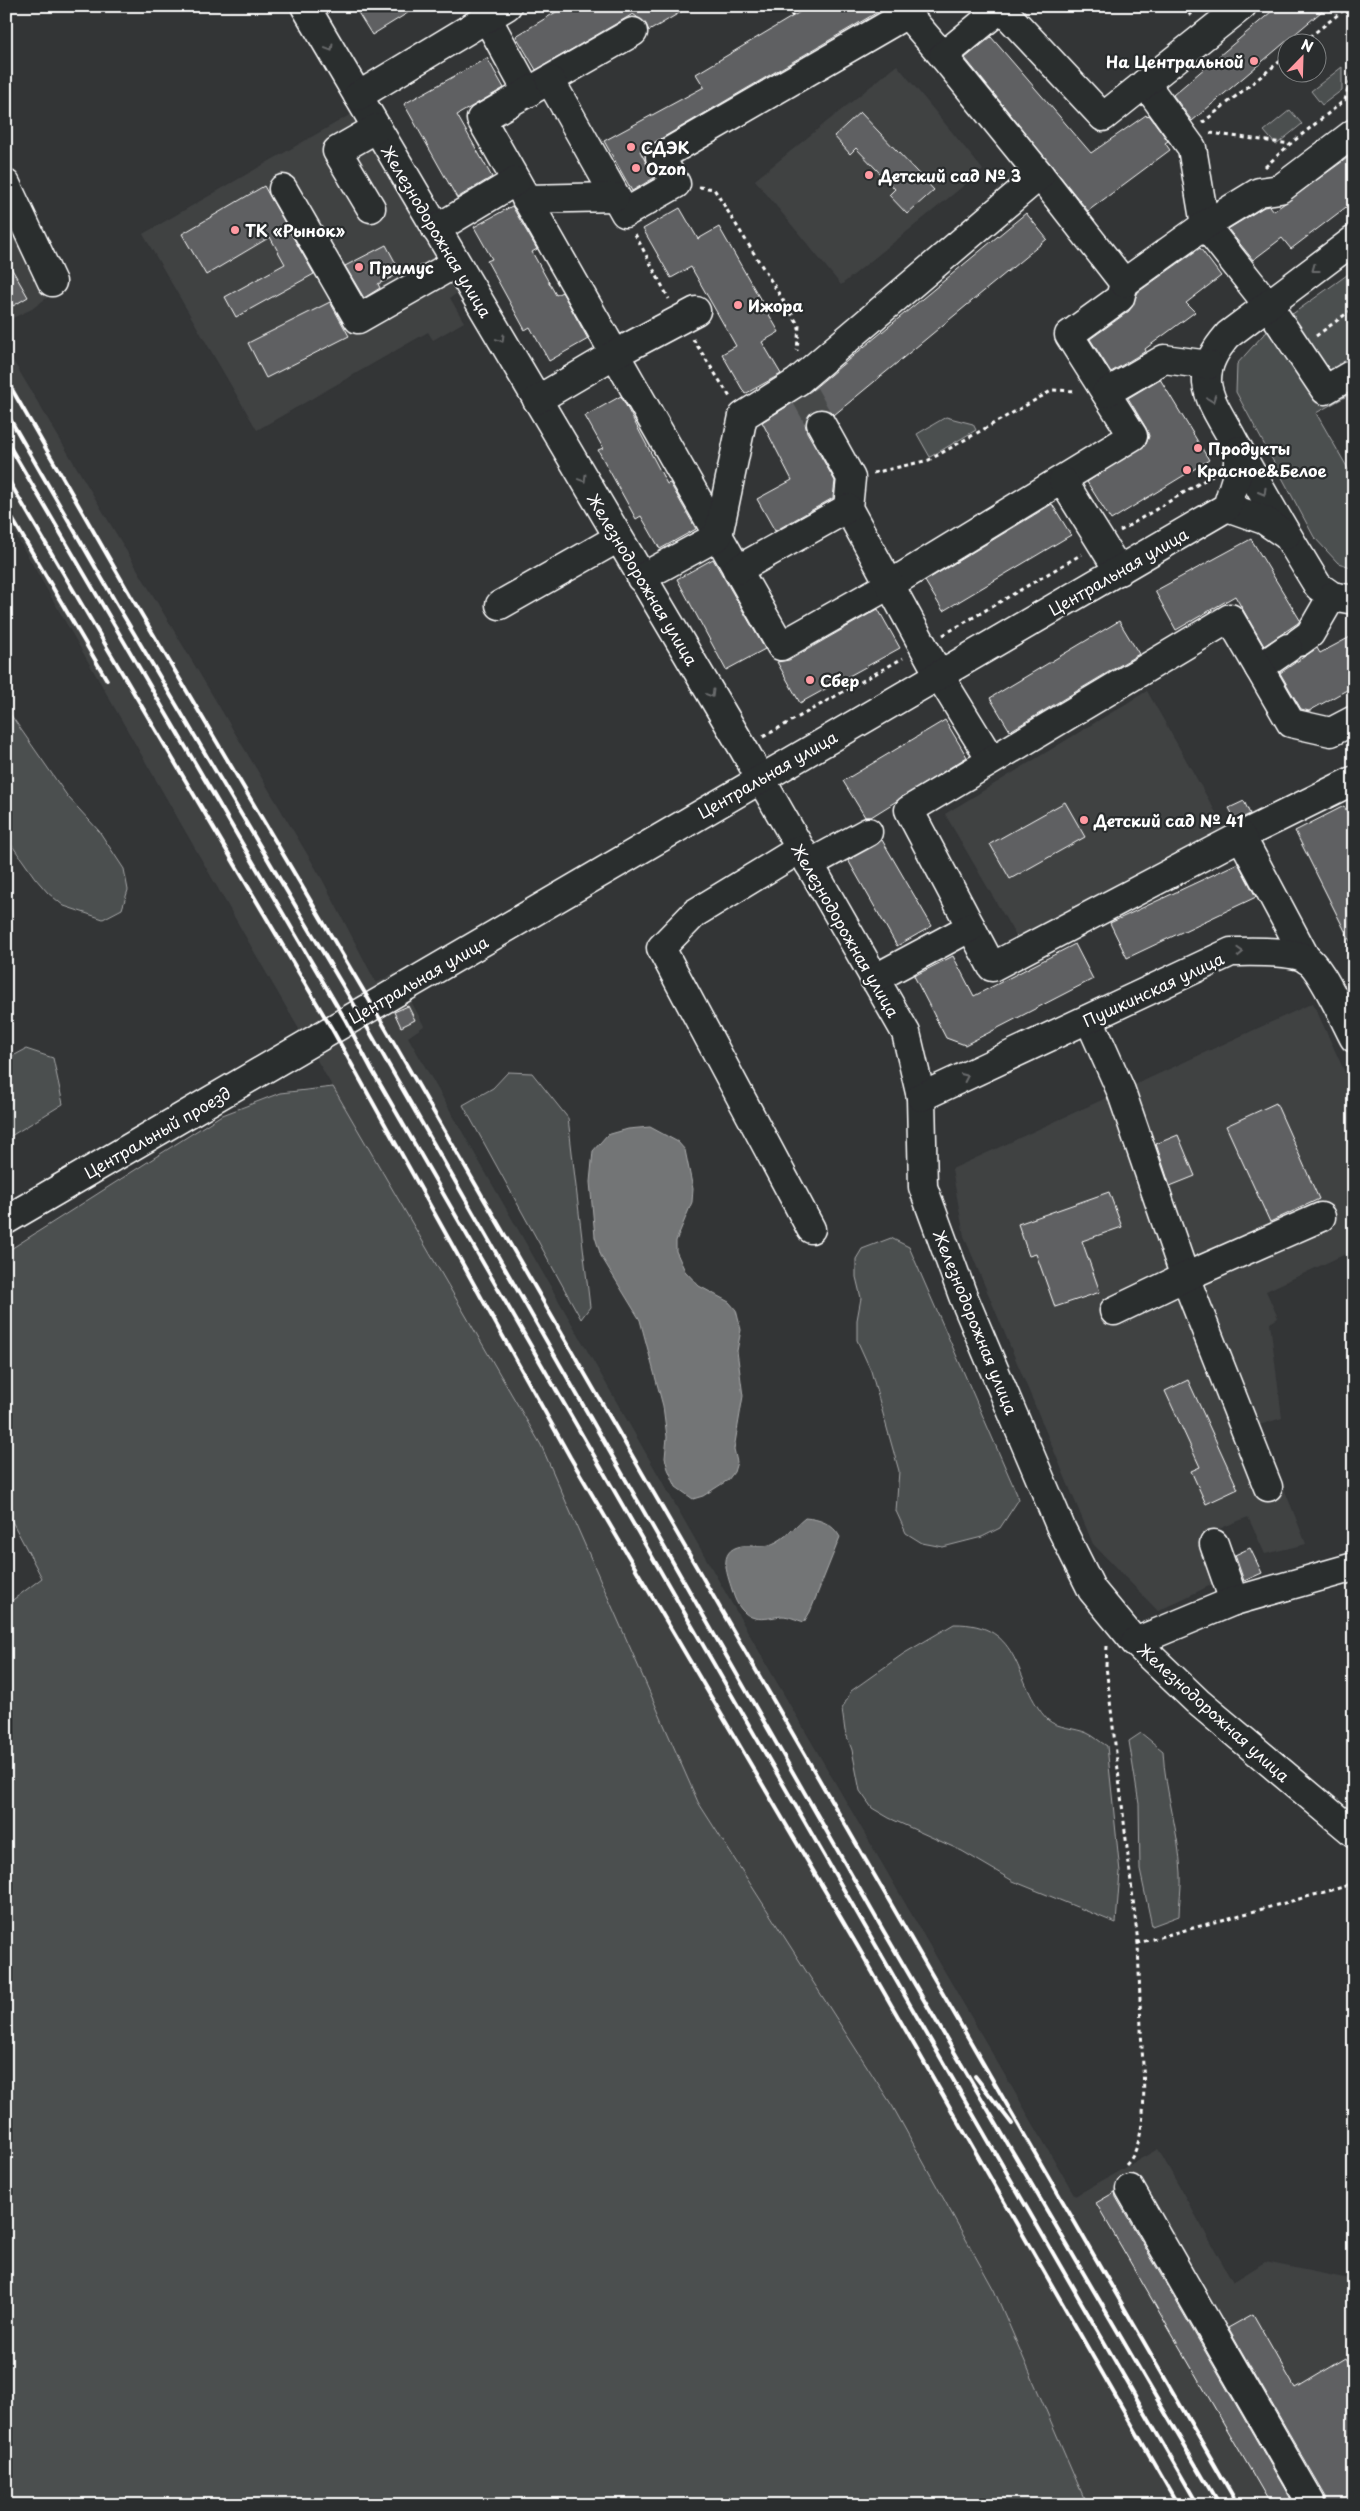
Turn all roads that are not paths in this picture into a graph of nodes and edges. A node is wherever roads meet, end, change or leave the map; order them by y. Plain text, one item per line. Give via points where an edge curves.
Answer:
1 (305, 6) edge
2 (1242, 6) edge
3 (1001, 7) edge
4 (497, 12) edge
5 (633, 32) dead end
6 (943, 56) junction
7 (1145, 83) junction
8 (539, 86) junction
9 (358, 96) junction
10 (377, 128) junction
11 (1354, 133) edge
12 (1040, 176) junction
13 (6, 184) edge
14 (284, 189) dead end
15 (521, 190) junction
16 (620, 205) junction
17 (371, 208) dead end
18 (1205, 225) junction
19 (436, 229) junction
20 (1354, 240) edge
21 (456, 264) junction
22 (52, 282) dead end
23 (1124, 283) junction
24 (1268, 306) junction
25 (688, 315) road end
26 (615, 354) junction
27 (1209, 366) junction
28 (1354, 373) edge
29 (1106, 393) junction
30 (537, 400) junction
31 (821, 424) tunnel mouth
32 (1239, 450) junction
33 (1064, 481) junction
34 (1227, 507) junction
35 (848, 508) junction
36 (718, 536) junction
37 (1288, 537) junction
38 (618, 538) junction
39 (737, 570) junction
40 (1119, 571) junction
41 (641, 578) junction
42 (889, 585) junction
43 (1343, 598) edge
44 (500, 605) dead end
45 (1259, 668) junction
46 (939, 675) junction
47 (1354, 720) edge
48 (991, 760) junction
49 (760, 778) junction
50 (1354, 783) edge
51 (868, 832) dead end
52 (1241, 836) junction
53 (804, 856) junction
54 (971, 927) junction
55 (1307, 960) junction
56 (874, 978) junction
57 (1088, 1019) junction
58 (1352, 1028) edge
59 (308, 1043) joint
60 (921, 1097) junction
61 (1322, 1218) dead end
62 (6, 1220) edge
63 (811, 1229) dead end
64 (1185, 1277) junction
65 (1114, 1311) dead end
66 (1268, 1486) dead end
67 (1214, 1544) dead end
68 (1354, 1567) edge
69 (1234, 1601) junction
70 (1135, 1642) junction
71 (1354, 1833) edge
72 (1126, 2178) road end
73 (1312, 2505) edge

1 -> 9 street, Железнодорожная улица
2 - 7 street
3 - 6 street
3 - 7 street via 1103,117
4 - 8 street
4 - 9 street
5 - 8 street
6 - 12 street
6 - 16 street via 907,14 660,157 676,184
7 - 18 street via 1189,134
8 - 15 street via 481,119
8 - 16 street
9 - 10 street, Железнодорожная улица
10 - 17 street via 337,151
10 - 19 street, Железнодорожная улица
11 - 18 street via 1280,189 1259,192
12 - 23 street
12 - 36 street via 799,387 743,416
13 - 22 street
14 - 21 street via 358,319
15 - 16 street
15 - 19 street
15 - 26 street
18 - 23 street
18 - 24 street
19 - 21 street, Железнодорожная улица
20 -> 24 street
21 -> 30 street, Железнодорожная улица
23 - 29 street via 1120,298 1069,335
24 - 27 street via 1228,335 1216,349
24 - 28 street via 1325,390
25 - 26 street
26 - 30 street
26 - 36 street
27 - 29 street via 1164,358
27 -> 32 street via 1207,383 1211,399
29 - 33 street via 1133,436
30 -> 38 street, Железнодорожная улица
31 - 35 street via 851,478
32 - 34 street via 1237,475
32 -> 37 street
33 - 40 street
33 - 42 street
34 - 37 street via 1264,520
34 - 40 street, Центральная улица
35 - 39 street
35 - 42 street
36 - 39 street
36 - 41 street
37 - 43 street via 1318,586
38 - 41 street, Железнодорожная улица
38 - 44 street
39 - 42 street via 780,646
40 - 46 street, Центральная улица
41 -> 49 street, Железнодорожная улица
42 - 46 street
43 - 45 street via 1310,634
45 - 47 street via 1291,723 1331,732
45 - 48 street via 1230,618
46 - 48 street
46 - 49 street, Центральная улица
48 - 54 street via 909,810
49 - 53 street, Железнодорожная улица
49 - 59 street, Центральная улица
50 - 52 street via 1352,781
51 - 53 street
52 - 54 street via 992,967
52 - 55 street
53 - 56 street, Железнодорожная улица
53 - 63 street via 694,913 661,948
54 - 56 street
57 -> 55 street, Пушкинская улица via 1231,952 1267,951
55 - 58 street via 1327,984
56 - 60 street, Железнодорожная улица via 906,1033
60 -> 57 street, Пушкинская улица
57 - 64 street via 1121,1091
59 - 62 street, Центральный проезд
60 - 70 street, Железнодорожная улица via 923,1187 963,1296 1061,1528 1092,1590
61 - 64 street
64 - 65 street
64 - 66 street
67 - 69 street
68 - 69 street
69 - 70 street
70 - 71 street, Железнодорожная улица via 1198,1702
72 - 73 street

